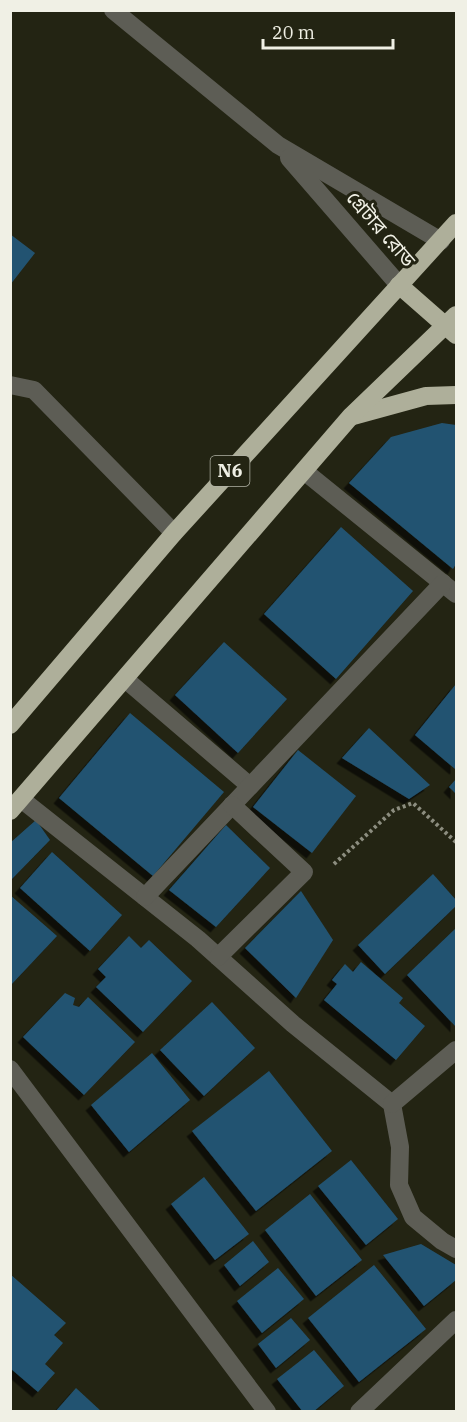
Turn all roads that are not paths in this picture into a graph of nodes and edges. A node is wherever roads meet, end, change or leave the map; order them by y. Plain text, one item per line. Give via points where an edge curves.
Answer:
1 (113, 10) edge
2 (278, 145) junction
3 (456, 223) edge
4 (449, 245) edge
5 (399, 285) junction
6 (452, 325) edge
7 (10, 385) edge
8 (456, 395) edge
9 (351, 416) junction
10 (304, 471) junction
11 (174, 533) junction
12 (450, 589) edge
13 (125, 679) junction
14 (10, 725) edge
15 (250, 786) junction
16 (16, 805) edge
17 (232, 805) junction
18 (145, 897) junction
19 (218, 957) junction
20 (456, 1050) edge
21 (10, 1069) edge
22 (392, 1104) junction
23 (456, 1249) edge
24 (456, 1320) edge
25 (267, 1412) edge
26 (359, 1412) edge

1 - 2 street, গ্রেটার রোড
2 - 4 street, গ্রেটার রোড
2 - 5 street, গ্রেটার রোড
3 - 4 highway, N6
4 - 5 highway, N6
5 - 6 highway, গ্রেটার রোড
5 - 11 highway, N6
6 - 9 highway
7 - 11 street via 34,390
8 - 9 highway via 426,396
9 - 10 highway
10 - 12 street
10 - 13 highway
11 - 14 highway, N6
12 - 15 street
13 - 15 street
13 - 16 highway
15 - 17 street
16 - 18 street
17 - 18 street
17 - 19 street via 304,872
18 - 19 street
19 - 22 street
20 - 22 street
21 - 25 street
22 - 23 street via 400,1147 399,1185 413,1217
24 - 26 street

